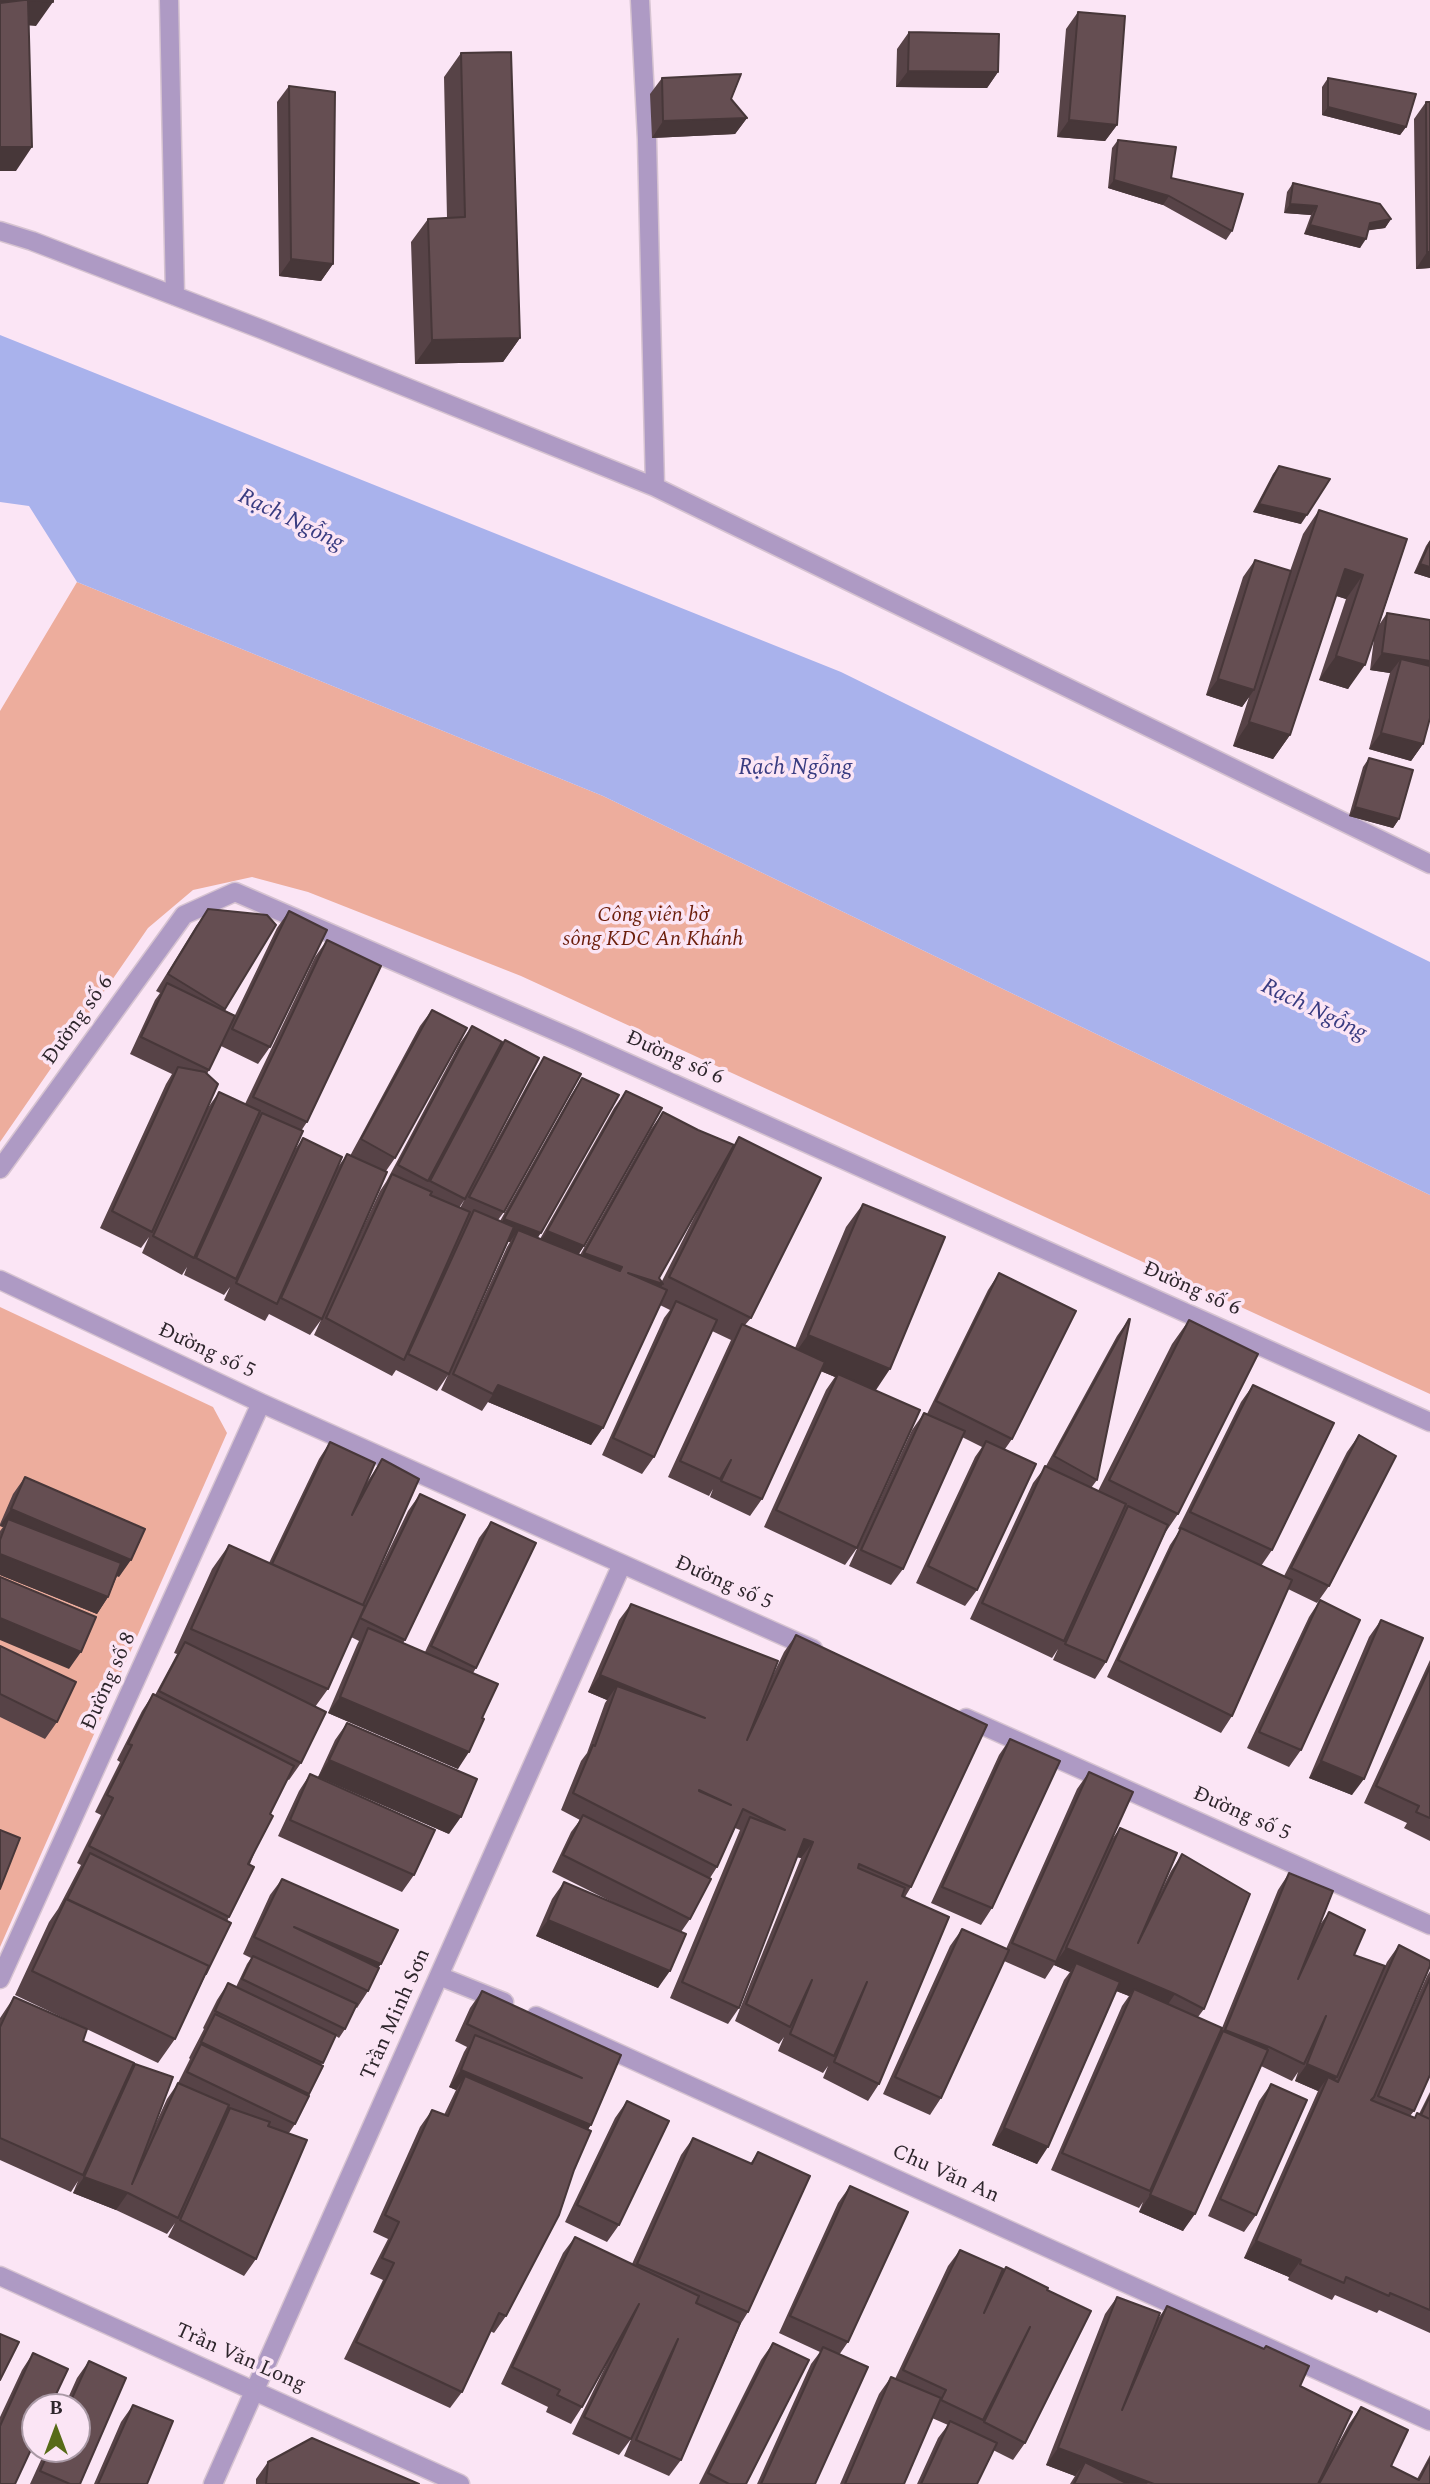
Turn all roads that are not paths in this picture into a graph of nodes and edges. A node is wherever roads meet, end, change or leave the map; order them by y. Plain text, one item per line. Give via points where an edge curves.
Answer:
1 (169, 0) edge
2 (640, 0) edge
3 (0, 231) edge
4 (175, 296) junction
5 (655, 487) junction
6 (1430, 864) edge
7 (0, 1170) edge
8 (0, 1280) edge
9 (261, 1403) junction
10 (1430, 1422) edge
11 (622, 1564) junction
12 (824, 1654) edge
13 (950, 1710) edge
14 (1430, 1925) edge
15 (439, 1976) junction
16 (0, 1979) edge
17 (0, 2276) edge
18 (255, 2390) junction
19 (1430, 2421) edge
20 (213, 2484) edge
21 (460, 2484) edge

1 - 4 street
2 - 5 street
3 - 4 street
4 - 5 street
5 - 6 street
7 - 10 street, Đường số 6 via 184,915 235,892
8 - 9 street, Đường số 5
9 - 11 street, Đường số 5
9 - 16 street, Đường số 8
11 - 12 street, Đường số 5
11 - 15 street, Trần Minh Sơn
13 - 14 street, Đường số 5
15 - 18 street, Trần Minh Sơn
15 - 19 street, Chu Văn An
17 - 18 street, Trần Văn Long
18 - 20 street, Trần Minh Sơn
18 - 21 street, Trần Văn Long

